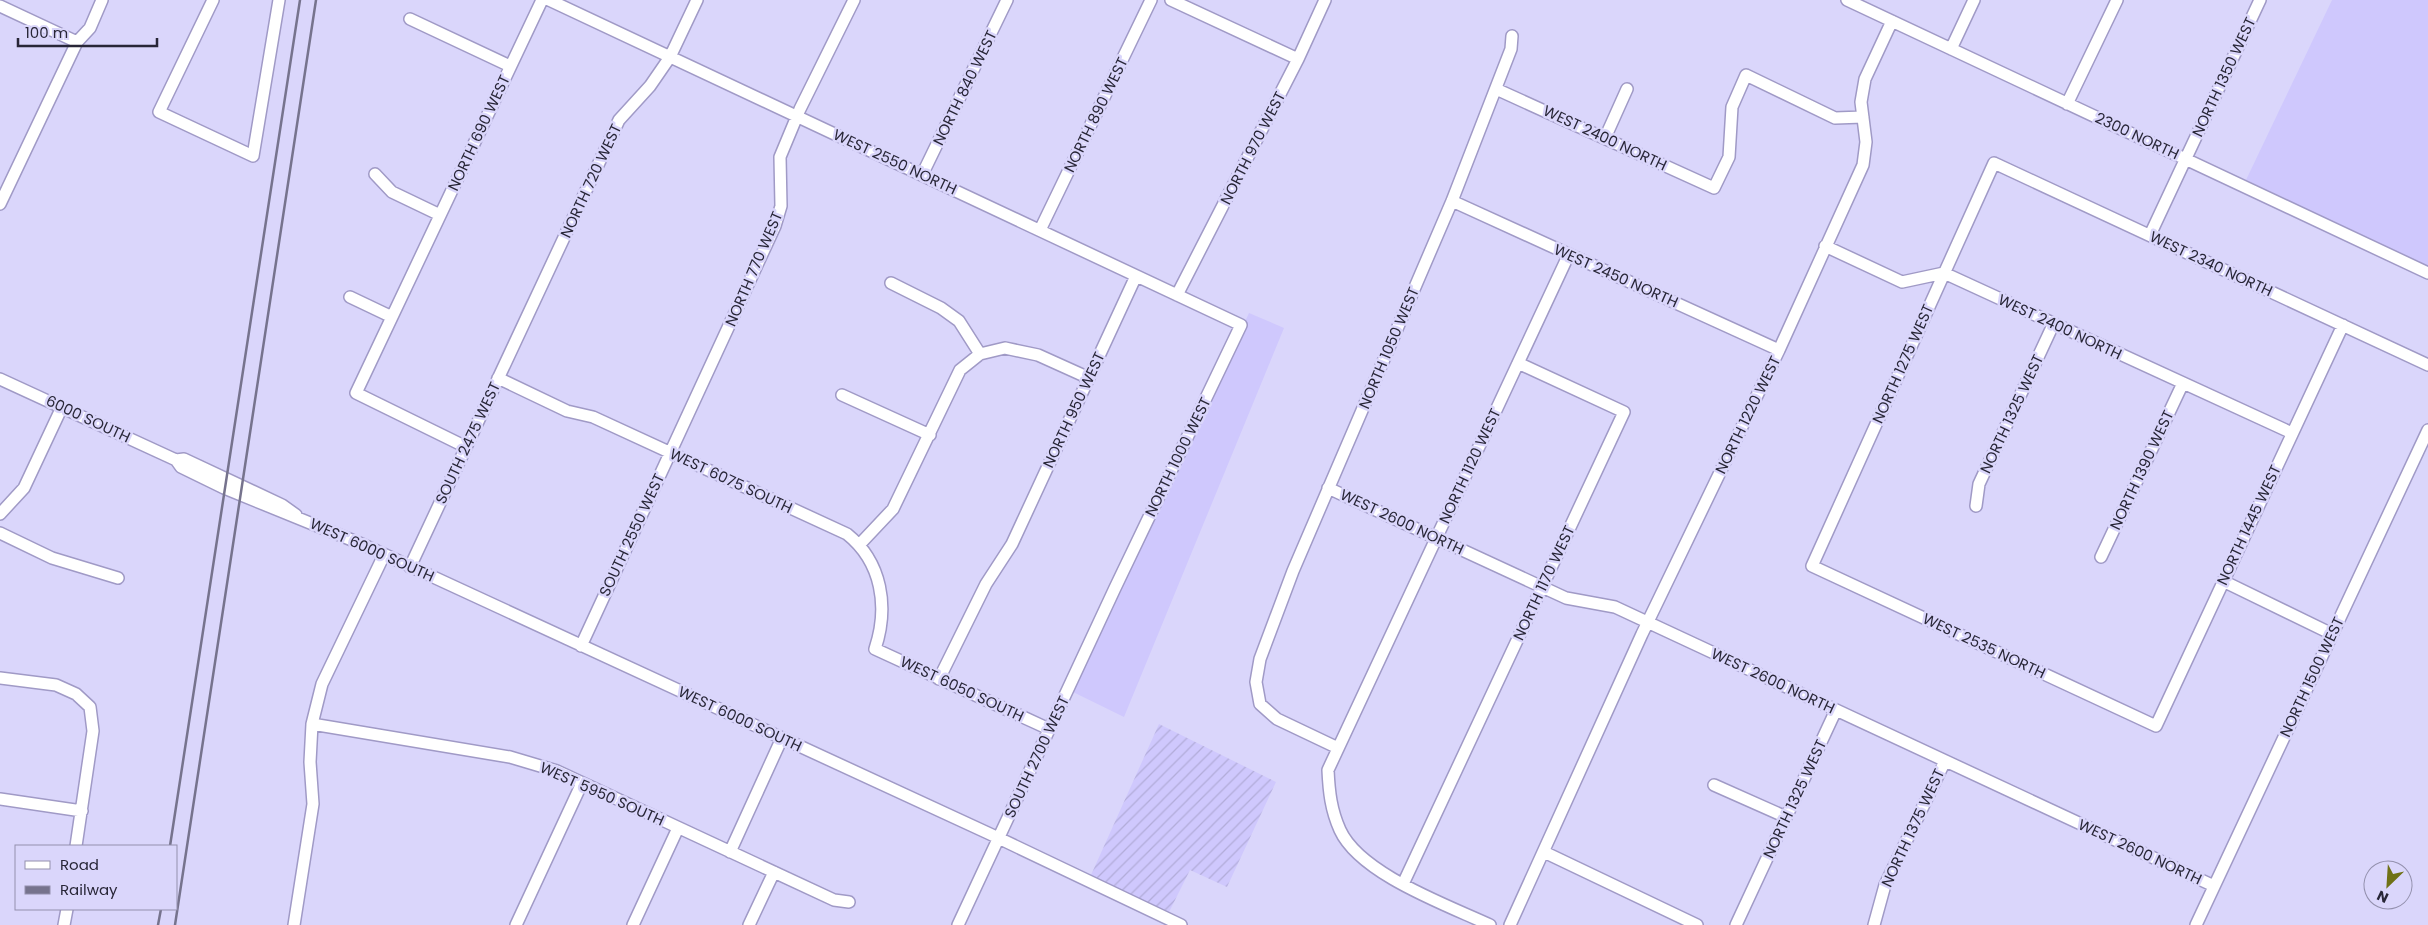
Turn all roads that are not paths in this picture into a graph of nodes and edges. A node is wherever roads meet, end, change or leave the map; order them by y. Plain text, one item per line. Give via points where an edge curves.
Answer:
1 (102, 0) edge
2 (213, 0) edge
3 (279, 0) edge
4 (542, 0) edge
5 (549, 0) edge
6 (698, 0) edge
7 (854, 0) edge
8 (1007, 0) edge
9 (1151, 0) edge
10 (1171, 0) edge
11 (1325, 0) edge
12 (1847, 0) edge
13 (1974, 0) edge
14 (2117, 0) edge
15 (2260, 0) edge
16 (0, 6) edge
17 (410, 19) dead end
18 (1892, 21) junction
19 (1512, 36) dead end
20 (76, 42) junction
21 (1951, 49) junction
22 (670, 57) junction
23 (1298, 58) junction
24 (510, 66) junction
25 (1496, 88) junction
26 (1627, 89) dead end
27 (2067, 104) junction
28 (797, 116) junction
29 (1863, 118) junction
30 (1605, 138) junction
31 (2185, 159) junction
32 (1994, 163) joint
33 (375, 174) dead end
34 (922, 175) junction
35 (1452, 201) junction
36 (0, 204) edge
37 (440, 215) junction
38 (1040, 230) junction
39 (2150, 235) junction
40 (1826, 246) junction
41 (1569, 254) junction
42 (1944, 273) junction
43 (2428, 273) edge
44 (1136, 276) junction
45 (891, 283) dead end
46 (1177, 295) junction
47 (350, 297) dead end
48 (392, 317) junction
49 (526, 318) joint
50 (1241, 325) joint
51 (2054, 325) junction
52 (2343, 325) junction
53 (1780, 350) junction
54 (980, 354) junction
55 (1518, 363) junction
56 (2428, 364) edge
57 (498, 378) junction
58 (1089, 378) junction
59 (0, 379) edge
60 (2183, 383) junction
61 (842, 394) dead end
62 (696, 397) joint
63 (62, 407) junction
64 (2428, 430) edge
65 (2292, 433) junction
66 (930, 434) junction
67 (466, 447) junction
68 (670, 453) junction
69 (1328, 488) junction
70 (241, 490) joint
71 (1976, 506) dead end
72 (0, 514) edge
73 (0, 533) edge
74 (1436, 538) junction
75 (860, 544) junction
76 (384, 555) junction
77 (2101, 557) dead end
78 (1812, 566) joint
79 (410, 567) junction
80 (118, 578) dead end
81 (2223, 581) junction
82 (1542, 587) junction
83 (1115, 588) joint
84 (1647, 622) junction
85 (2332, 634) junction
86 (581, 646) junction
87 (875, 649) joint
88 (0, 678) edge
89 (939, 679) junction
90 (1836, 710) junction
91 (312, 724) junction
92 (2156, 726) joint
93 (1049, 729) junction
94 (782, 738) junction
95 (1338, 748) junction
96 (1946, 761) junction
97 (582, 783) junction
98 (1714, 784) dead end
99 (0, 799) edge
100 (82, 810) junction
101 (1786, 817) junction
102 (678, 828) junction
103 (999, 838) junction
104 (76, 845) edge
105 (730, 852) junction
106 (1544, 852) junction
107 (774, 872) junction
108 (1403, 884) junction
109 (2214, 886) junction
110 (849, 902) dead end
111 (67, 910) edge
112 (64, 925) edge
113 (294, 925) edge
114 (516, 925) edge
115 (633, 925) edge
116 (750, 925) edge
117 (958, 925) edge
118 (1181, 925) edge
119 (1490, 925) edge
120 (1510, 925) edge
121 (1697, 925) edge
122 (1736, 925) edge
123 (1874, 925) edge
124 (2196, 925) edge

1 - 20 street via 90,28
2 - 3 street via 159,112 253,156
4 - 24 street, NORTH 690 WEST
5 - 22 street, WEST 2550 NORTH
6 - 22 street, NORTH 720 WEST
7 - 28 street, NORTH 770 WEST
8 - 34 street, NORTH 840 WEST
9 - 38 street, NORTH 890 WEST
10 - 23 street
11 - 23 street, NORTH 970 WEST
12 - 18 street, 2300 NORTH
13 - 21 street
14 - 27 street
15 - 31 street, NORTH 1350 WEST
16 - 20 street
17 - 24 street
18 - 21 street, 2300 NORTH
18 - 29 street, NORTH 1220 WEST via 1865,79 1861,102
19 - 25 street, NORTH 1050 WEST via 1511,49
20 - 36 street
21 - 27 street, 2300 NORTH
22 - 28 street, WEST 2550 NORTH
22 - 49 street, NORTH 720 WEST via 650,86 619,120
23 - 46 street, NORTH 970 WEST
24 - 37 street, NORTH 690 WEST
25 - 30 street, WEST 2400 NORTH
25 - 35 street, NORTH 1050 WEST
26 - 30 street
27 - 31 street, 2300 NORTH
28 - 34 street, WEST 2550 NORTH
28 - 62 street, NORTH 770 WEST via 780,157 781,206 775,226
29 - 30 street, WEST 2400 NORTH via 1835,118 1746,75 1732,107 1729,157 1714,188
29 - 40 street, NORTH 1220 WEST via 1866,142 1863,165
31 - 39 street, NORTH 1350 WEST
31 - 43 street, 2300 NORTH
32 - 39 street, WEST 2340 NORTH
32 - 42 street, NORTH 1275 WEST
33 - 37 street via 392,192
34 - 38 street, WEST 2550 NORTH
35 - 41 street, WEST 2450 NORTH
35 - 69 street, NORTH 1050 WEST
37 - 48 street, NORTH 690 WEST
38 - 44 street, WEST 2550 NORTH
39 - 52 street, WEST 2340 NORTH
40 - 42 street via 1902,282
40 - 53 street, NORTH 1220 WEST
41 - 53 street, WEST 2450 NORTH
41 - 55 street, NORTH 1120 WEST
42 - 51 street, WEST 2400 NORTH
42 - 78 street, NORTH 1275 WEST
44 - 46 street, WEST 2550 NORTH
44 - 58 street, NORTH 950 WEST
45 - 54 street via 941,308 959,321
46 - 50 street, WEST 2550 NORTH
47 - 48 street
48 - 67 street, NORTH 690 WEST via 356,393
49 - 57 street, SOUTH 2475 WEST
50 - 83 street, NORTH 1000 WEST
51 - 60 street, WEST 2400 NORTH
51 - 71 street, NORTH 1325 WEST via 1979,484
52 - 56 street, WEST 2340 NORTH
52 - 65 street, NORTH 1445 WEST
53 - 84 street, NORTH 1220 WEST
54 - 58 street via 1005,348 1038,356
54 - 66 street via 960,370
55 - 74 street, NORTH 1120 WEST
55 - 82 street, NORTH 1170 WEST via 1624,412
57 - 67 street, SOUTH 2475 WEST
57 - 68 street, WEST 6075 SOUTH via 567,411 593,417
58 - 89 street, NORTH 950 WEST via 1012,544 986,584
59 - 63 street, 6000 SOUTH
60 - 65 street, WEST 2400 NORTH
60 - 77 street, NORTH 1390 WEST
61 - 66 street
62 - 68 street, SOUTH 2550 WEST
63 - 70 street, 6000 SOUTH via 176,460 181,467
63 - 72 street via 24,488
64 - 85 street, NORTH 1500 WEST
65 - 81 street, NORTH 1445 WEST
66 - 75 street via 893,509
67 - 79 street, SOUTH 2475 WEST
68 - 75 street, WEST 6075 SOUTH via 847,534
68 - 86 street, SOUTH 2550 WEST
69 - 74 street, WEST 2600 NORTH
69 - 95 street, NORTH 1050 WEST via 1260,659 1256,682 1260,704 1277,719
70 - 76 street, WEST 6000 SOUTH via 281,513 297,516
73 - 80 street via 52,558
74 - 82 street, WEST 2600 NORTH
74 - 95 street, NORTH 1120 WEST
75 - 87 street, WEST 6075 SOUTH via 879,578 882,630
76 - 79 street, WEST 6000 SOUTH
76 - 91 street via 322,684
78 - 92 street, WEST 2535 NORTH
79 - 86 street, WEST 6000 SOUTH
81 - 85 street
81 - 92 street, NORTH 1445 WEST
82 - 84 street, WEST 2600 NORTH via 1566,598 1615,607
82 - 108 street, NORTH 1170 WEST
83 - 93 street, SOUTH 2700 WEST
84 - 90 street, WEST 2600 NORTH
84 - 106 street, NORTH 1220 WEST
85 - 109 street, NORTH 1500 WEST
86 - 94 street, WEST 6000 SOUTH
87 - 89 street, WEST 6050 SOUTH
88 - 100 street via 56,685 76,694 90,707 94,731
89 - 93 street, WEST 6050 SOUTH
90 - 96 street, WEST 2600 NORTH
90 - 101 street, NORTH 1325 WEST
91 - 97 street, WEST 5950 SOUTH via 510,757
91 - 113 street via 313,804
93 - 103 street, SOUTH 2700 WEST
94 - 103 street, WEST 6000 SOUTH
94 - 105 street
95 - 108 street, NORTH 1120 WEST via 1328,770 1330,801 1341,832 1358,855 1384,875
96 - 109 street, WEST 2600 NORTH
96 - 123 street, NORTH 1375 WEST via 1885,885
97 - 102 street, WEST 5950 SOUTH
97 - 114 street
98 - 101 street
99 - 100 street
100 - 104 street
101 - 122 street, NORTH 1325 WEST
102 - 105 street, WEST 5950 SOUTH
102 - 115 street
103 - 117 street, SOUTH 2700 WEST
103 - 118 street, WEST 6000 SOUTH
105 - 107 street, WEST 5950 SOUTH
106 - 120 street, NORTH 1220 WEST
106 - 121 street
107 - 110 street, WEST 5950 SOUTH via 834,900
107 - 116 street
108 - 119 street
109 - 124 street, NORTH 1500 WEST
111 - 112 street

